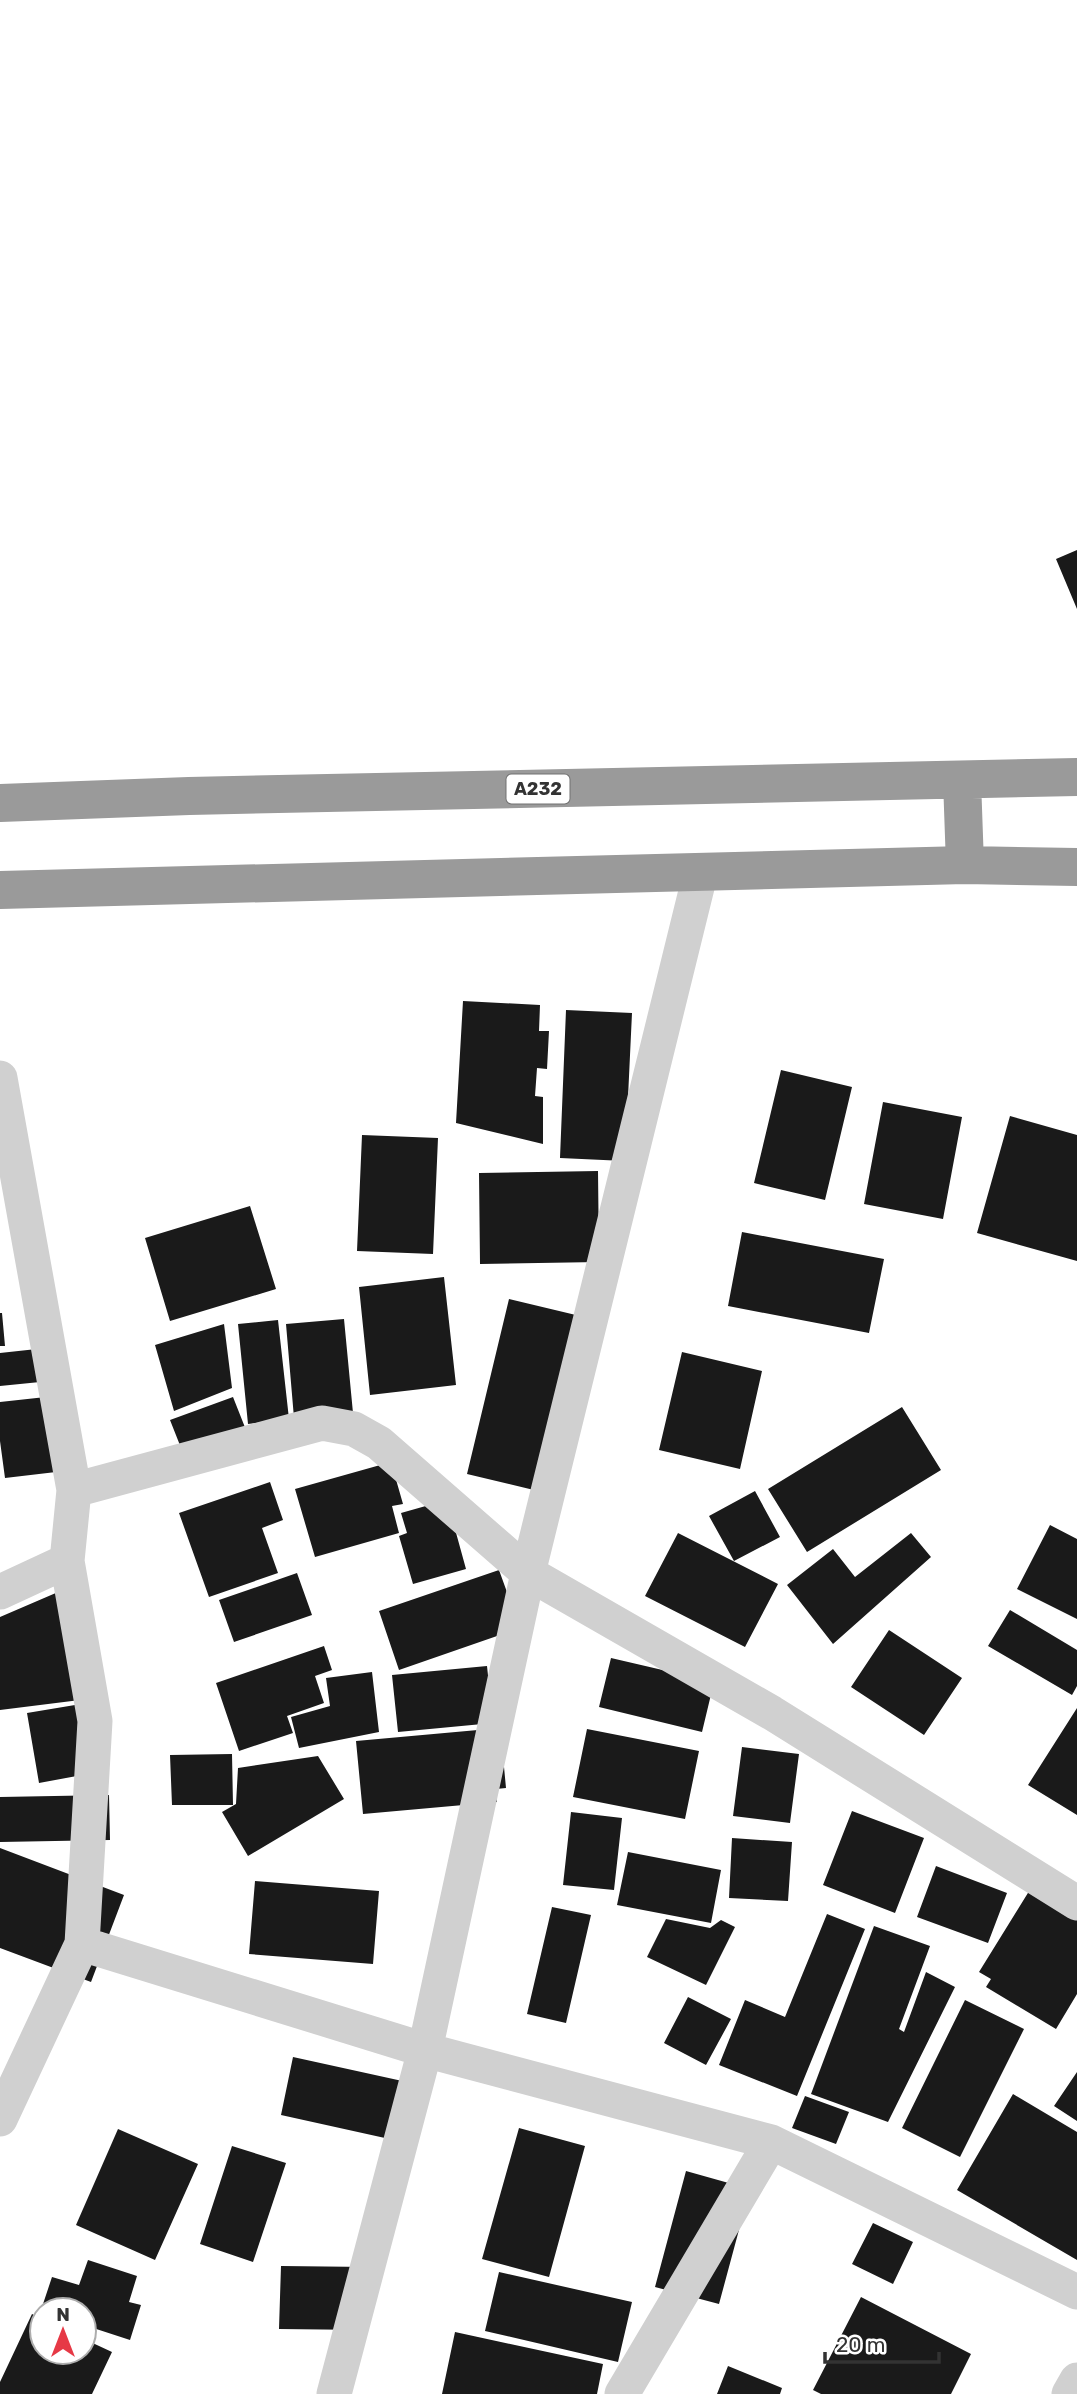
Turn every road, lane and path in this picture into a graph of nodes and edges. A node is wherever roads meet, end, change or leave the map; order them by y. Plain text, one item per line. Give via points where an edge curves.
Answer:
1 (1077, 777) edge
2 (962, 780) junction
3 (0, 803) edge
4 (965, 865) junction
5 (1077, 867) edge
6 (701, 871) junction
7 (0, 890) edge
8 (0, 1078) edge
9 (74, 1490) junction
10 (67, 1562) junction
11 (528, 1573) junction
12 (0, 1592) edge
13 (1077, 1903) edge
14 (82, 1944) junction
15 (425, 2050) junction
16 (0, 2119) edge
17 (771, 2142) junction
18 (1077, 2292) edge
19 (1077, 2379) edge
20 (334, 2394) edge
21 (622, 2394) edge
22 (1069, 2394) edge

1 - 2 highway, A232
2 - 3 highway, A232
2 - 4 highway
4 - 5 highway
4 - 6 highway
6 - 7 highway
6 - 11 street
8 - 9 street
9 - 10 street
9 - 11 street via 322,1423 354,1429 379,1443
10 - 12 street
10 - 14 street via 95,1721
11 - 13 street via 772,1713
11 - 15 street
14 - 15 street
14 - 16 street
15 - 17 street
15 - 20 street
17 - 18 street
17 - 21 street
19 - 22 street

